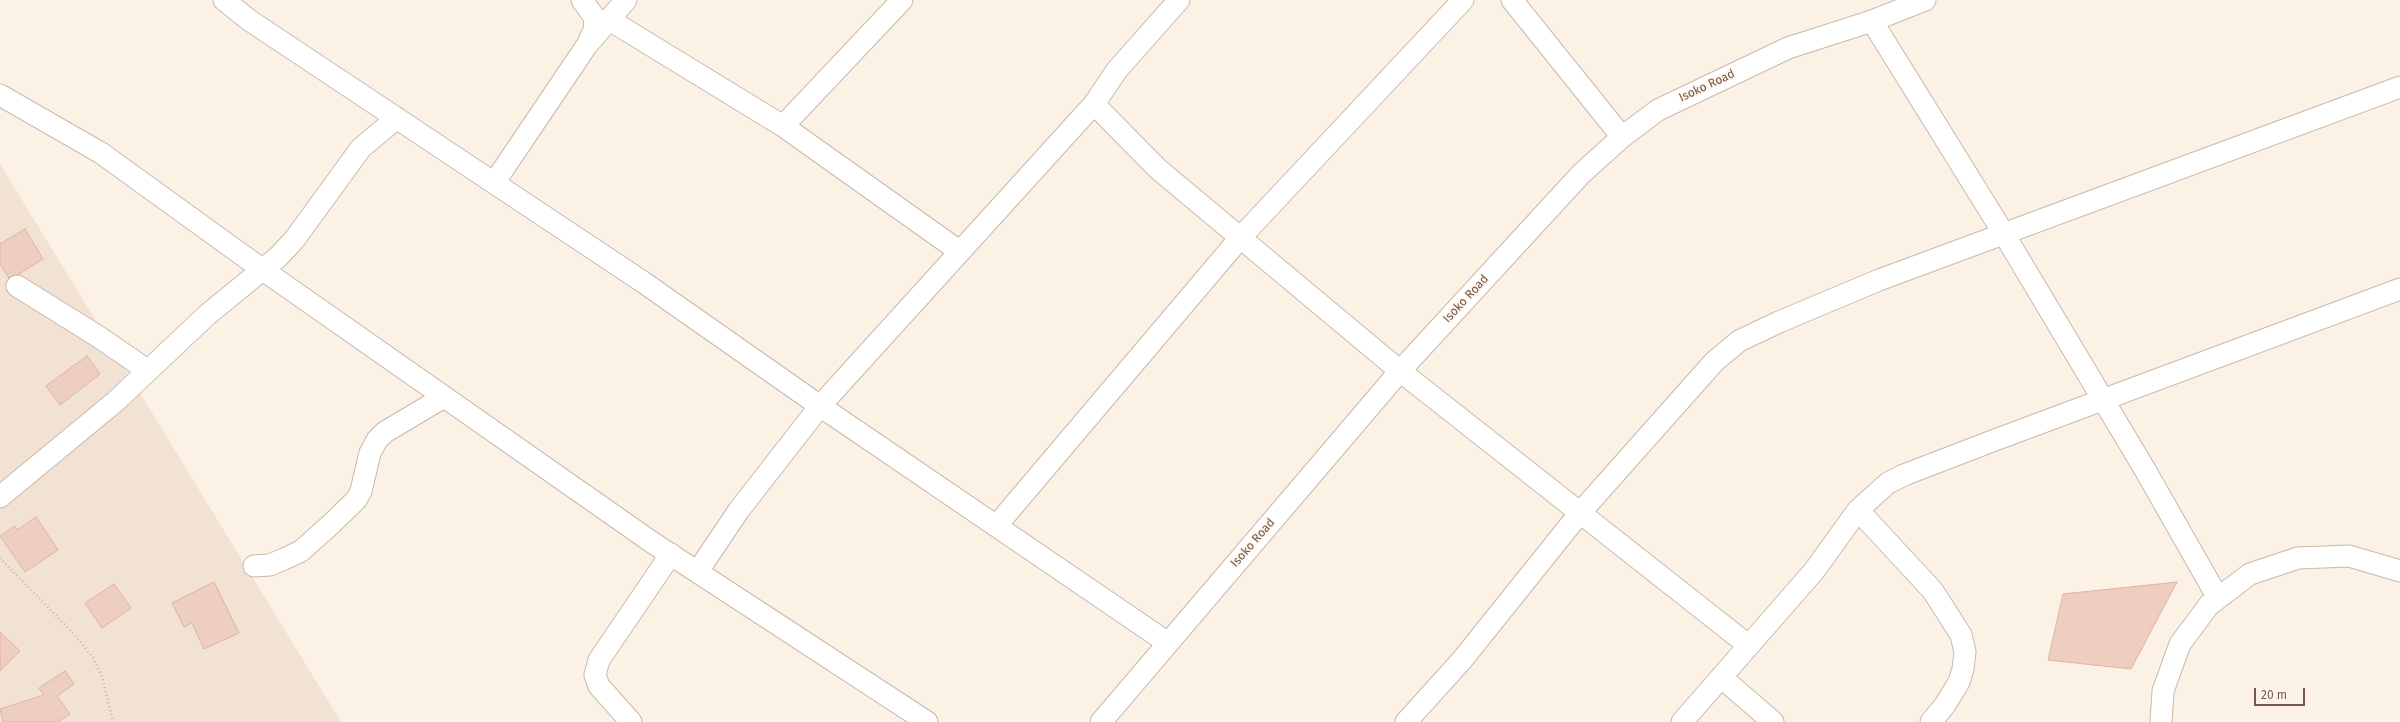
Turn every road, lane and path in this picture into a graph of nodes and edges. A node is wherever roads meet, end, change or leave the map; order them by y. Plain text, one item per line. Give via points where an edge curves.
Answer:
1 (224, 0) edge
2 (582, 0) edge
3 (626, 0) edge
4 (902, 0) edge
5 (1179, 0) edge
6 (1463, 0) edge
7 (1512, 0) edge
8 (1925, 0) edge
9 (608, 19) junction
10 (1872, 21) junction
11 (587, 45) junction
12 (2400, 87) edge
13 (0, 95) edge
14 (1094, 104) junction
15 (397, 118) junction
16 (783, 126) junction
17 (1622, 137) junction
18 (494, 183) junction
19 (2004, 234) junction
20 (1240, 238) junction
21 (959, 251) junction
22 (263, 270) junction
23 (17, 286) dead end
24 (2400, 289) edge
25 (147, 370) junction
26 (1400, 371) junction
27 (444, 397) junction
28 (2102, 400) junction
29 (820, 406) junction
30 (0, 497) edge
31 (1858, 510) junction
32 (1579, 514) junction
33 (997, 525) junction
34 (671, 554) junction
35 (0, 558) edge
36 (254, 566) dead end
37 (2400, 571) edge
38 (698, 572) junction
39 (2218, 598) junction
40 (1168, 643) junction
41 (1748, 645) junction
42 (1721, 677) junction
43 (113, 722) edge
44 (631, 722) edge
45 (927, 722) edge
46 (1101, 722) edge
47 (1406, 722) edge
48 (1682, 722) edge
49 (1773, 722) edge
50 (1931, 722) edge
51 (2162, 722) edge

1 - 15 street
2 - 11 street via 595,18 594,30
3 - 9 street
4 - 16 street
5 - 14 street via 1117,70
6 - 20 street
7 - 17 street
8 - 10 street, Isoko Road
9 - 11 street
9 - 16 street
10 - 17 street, Isoko Road via 1788,48 1658,110
10 - 19 street
11 - 18 street
12 - 19 street
13 - 22 street via 101,153
14 - 20 street via 1158,169
14 - 21 street
15 - 18 street
15 - 22 street via 361,148 294,240
16 - 21 street
17 - 26 street, Isoko Road via 1581,174
18 - 29 street
19 - 28 street
19 - 32 street via 1879,280 1739,341 1714,362
20 - 26 street
20 - 33 street
21 - 29 street
22 - 25 street via 207,315
22 - 27 street
23 - 25 street
24 - 28 street
25 - 30 street via 116,401
26 - 32 street
26 - 40 street, Isoko Road
27 - 34 street
27 - 36 street via 385,432 377,440 370,453 361,491 330,526 290,557 270,565
28 - 31 street via 1904,475 1874,494
28 - 39 street
29 - 33 street
29 - 38 street via 739,510
31 - 41 street via 1814,571
31 - 50 street via 1933,592 1961,636 1966,652 1963,669 1948,699
32 - 41 street
32 - 47 street via 1462,660
33 - 40 street
34 - 38 street
34 - 44 street via 599,660 595,675 600,686
35 - 43 path via 75,635 93,658 102,677
37 - 39 street via 2349,556 2298,558 2250,574
38 - 45 street
39 - 51 street via 2209,605 2180,644 2163,691
40 - 46 street, Isoko Road
41 - 42 street
42 - 48 street
42 - 49 street

